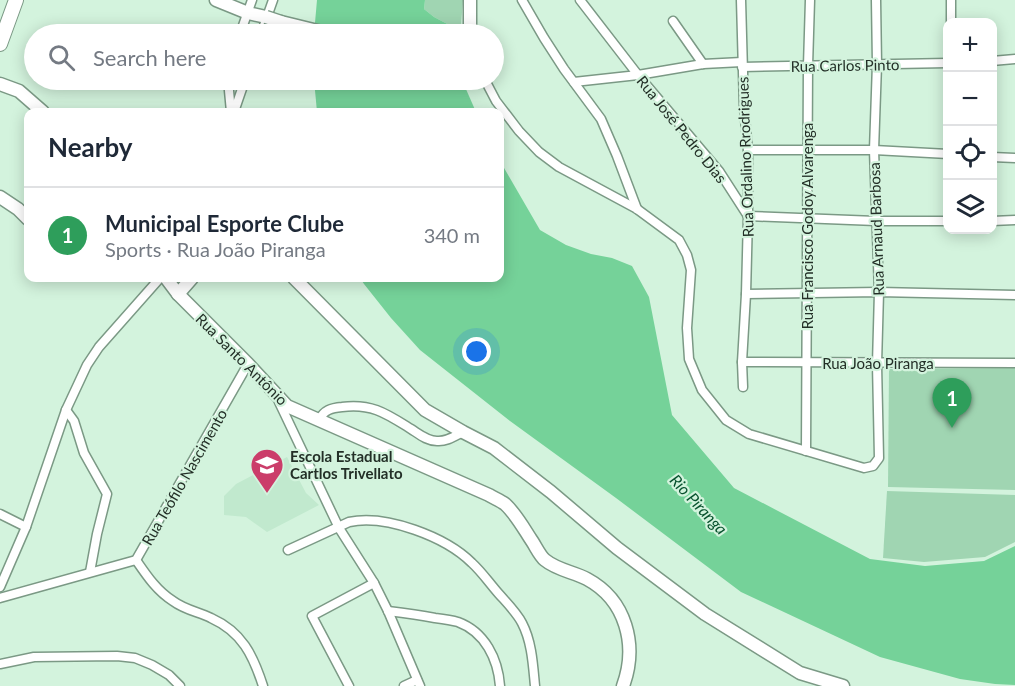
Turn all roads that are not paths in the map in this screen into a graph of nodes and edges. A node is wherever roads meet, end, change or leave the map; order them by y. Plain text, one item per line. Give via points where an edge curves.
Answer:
1 (6, 0) edge
2 (16, 0) edge
3 (216, 0) edge
4 (252, 0) edge
5 (470, 0) edge
6 (522, 0) edge
7 (580, 0) edge
8 (741, 0) edge
9 (810, 0) edge
10 (876, 0) edge
11 (951, 0) edge
12 (273, 1) edge
13 (248, 13) junction
14 (0, 16) edge
15 (951, 18) edge
16 (673, 21) dead end
17 (244, 24) edge
18 (265, 24) edge
19 (292, 24) edge
20 (470, 24) edge
21 (0, 44) edge
22 (1015, 59) edge
23 (997, 61) edge
24 (943, 63) edge
25 (703, 64) junction
26 (877, 64) junction
27 (742, 65) junction
28 (808, 66) junction
29 (638, 75) junction
30 (574, 82) junction
31 (0, 84) edge
32 (230, 90) edge
33 (242, 90) edge
34 (490, 90) edge
35 (38, 108) edge
36 (232, 108) edge
37 (235, 108) edge
38 (501, 108) edge
39 (504, 112) edge
40 (748, 150) junction
41 (808, 150) junction
42 (874, 150) junction
43 (943, 154) edge
44 (997, 157) edge
45 (1015, 158) edge
46 (0, 197) edge
47 (637, 210) junction
48 (24, 215) edge
49 (748, 216) junction
50 (808, 218) junction
51 (1015, 220) edge
52 (876, 221) junction
53 (943, 221) edge
54 (997, 221) edge
55 (156, 282) edge
56 (169, 282) edge
57 (188, 282) edge
58 (298, 282) edge
59 (879, 291) junction
60 (807, 293) junction
61 (178, 294) junction
62 (746, 294) junction
63 (1015, 295) edge
64 (742, 362) junction
65 (806, 362) junction
66 (1015, 363) edge
67 (248, 364) junction
68 (877, 364) junction
69 (743, 387) dead end
70 (274, 393) junction
71 (66, 410) junction
72 (320, 420) junction
73 (463, 432) junction
74 (806, 452) junction
75 (0, 514) edge
76 (26, 527) junction
77 (339, 528) junction
78 (288, 550) dead end
79 (136, 560) junction
80 (90, 572) junction
81 (374, 583) junction
82 (0, 587) edge
83 (0, 598) edge
84 (388, 611) junction
85 (0, 664) edge
86 (418, 683) edge
87 (180, 686) edge
88 (263, 686) edge
89 (349, 686) edge
90 (404, 686) edge
91 (500, 686) edge
92 (535, 686) edge
93 (623, 686) edge
94 (843, 686) edge

1 - 14 main road
2 - 21 main road
3 - 13 main road
4 - 13 street
5 - 20 main road
6 - 30 street
7 - 29 street, Rua José Pedro Dias
8 - 27 street, Rua Ordalino Rrodrigues
9 - 28 street, Rua Francisco Godoy Alvarenga
10 - 26 street, Rua Arnaud Barbosa
11 - 15 street
12 - 18 street
13 - 17 street
13 - 19 main road, bridge
16 - 25 street
22 - 23 street
24 - 26 street, Rua Carlos Pinto
25 - 27 street, Rua Carlos Pinto
25 - 29 street, Rua Carlos Pinto
26 - 28 street, Rua Carlos Pinto
26 - 42 street, Rua Arnaud Barbosa
27 - 28 street, Rua Carlos Pinto
27 - 40 street, Rua Ordalino Rrodrigues
28 - 41 street, Rua Francisco Godoy Alvarenga
29 - 30 street, Rua Carlos Pinto
29 - 49 street, Rua José Pedro Dias via 719,171
30 - 47 street via 601,119
31 - 35 main road via 19,91
32 - 36 street
33 - 37 street
34 - 38 street
39 - 47 street via 539,152 559,167
40 - 41 street
40 - 49 street, Rua Ordalino Rrodrigues
41 - 42 street
41 - 50 street, Rua Francisco Godoy Alvarenga
42 - 43 street
42 - 52 street, Rua Arnaud Barbosa
44 - 45 street
46 - 48 main road
47 - 74 street via 679,240 687,255 691,270 689,359 702,390 726,420 749,434
49 - 50 street
49 - 62 street, Rua Ordalino Rrodrigues
50 - 52 street
50 - 60 street, Rua Francisco Godoy Alvarenga
51 - 54 street
52 - 53 street
52 - 59 street, Rua Arnaud Barbosa
55 - 71 street via 99,347
56 - 61 main road, Rua Santo Antônio
57 - 61 main road
58 - 73 main road via 425,410
59 - 60 street
59 - 63 street
59 - 68 street, Rua Arnaud Barbosa
60 - 62 street
60 - 65 street, Rua Francisco Godoy Alvarenga
61 - 67 main road, Rua Santo Antônio
62 - 64 street, Rua Ordalino Rrodrigues
64 - 65 street, Rua João Piranga
64 - 69 street, Rua Ordalino Rrodrigues
65 - 68 street, Rua João Piranga
65 - 74 street, Rua Francisco Godoy Alvarenga
66 - 68 street, Rua João Piranga
67 - 70 main road, Rua Santo Antônio
67 - 79 street, Rua Teófilo Nascimento
68 - 74 street, Rua Arnaud Barbosa via 879,458 873,466 864,468
70 - 72 main road, Rua Santo Antônio via 287,406
70 - 77 street
71 - 76 street
71 - 80 street via 107,494
72 - 73 street via 330,409 362,406 386,413 434,441
72 - 93 main road, Rua Santo Antônio via 489,495 516,517 544,560 602,589 617,605 629,641 630,662
73 - 94 main road via 494,448 616,548 705,614 800,673
75 - 76 street
76 - 82 street
77 - 78 street
77 - 81 street
77 - 92 street via 359,520 394,523 428,535 472,562 522,623 531,650
79 - 80 street, Rua Teófilo Nascimento
79 - 88 street via 152,583 172,601 231,630 246,646
80 - 83 street, Rua Teófilo Nascimento
81 - 84 street
81 - 89 street via 312,616
84 - 86 street
84 - 91 street via 455,621 474,630 493,655
85 - 87 street via 34,657 135,658 152,664
86 - 90 street

